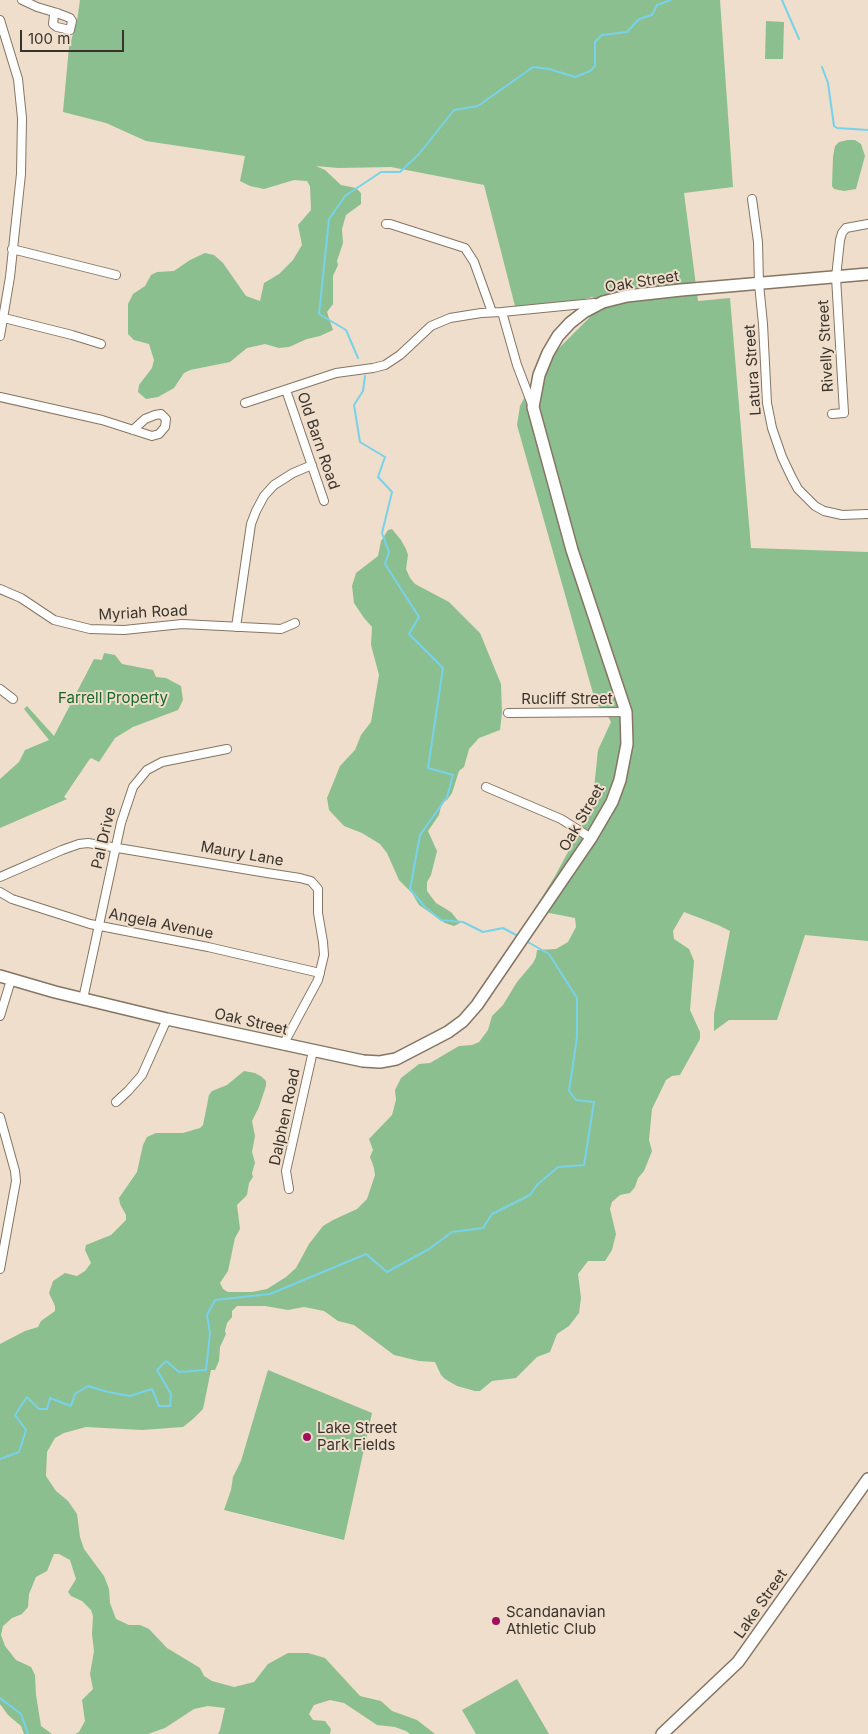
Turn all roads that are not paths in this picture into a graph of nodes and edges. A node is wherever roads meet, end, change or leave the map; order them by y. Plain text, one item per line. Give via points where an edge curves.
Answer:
1 (22, 0) edge
2 (57, 13) dead end
3 (0, 20) edge
4 (752, 199) dead end
5 (386, 224) dead end
6 (868, 224) edge
7 (12, 249) junction
8 (868, 274) edge
9 (116, 275) dead end
10 (836, 277) junction
11 (759, 284) junction
12 (603, 302) junction
13 (492, 312) junction
14 (502, 312) junction
15 (4, 318) junction
16 (0, 336) edge
17 (102, 344) dead end
18 (286, 390) junction
19 (0, 397) edge
20 (245, 402) dead end
21 (533, 407) junction
22 (832, 414) dead end
23 (133, 430) dead end
24 (312, 465) junction
25 (324, 501) dead end
26 (868, 514) edge
27 (0, 589) edge
28 (295, 623) dead end
29 (236, 627) junction
30 (0, 689) edge
31 (13, 699) dead end
32 (626, 712) junction
33 (508, 713) dead end
34 (226, 749) dead end
35 (486, 787) dead end
36 (591, 838) junction
37 (116, 847) junction
38 (0, 877) edge
39 (0, 892) edge
40 (99, 926) junction
41 (320, 973) junction
42 (5, 978) edge
43 (83, 999) junction
44 (0, 1016) edge
45 (167, 1019) junction
46 (284, 1045) junction
47 (314, 1051) junction
48 (116, 1102) dead end
49 (0, 1117) edge
50 (289, 1188) dead end
51 (0, 1269) edge
52 (867, 1483) edge
53 (662, 1734) edge

1 - 2 street
3 - 7 street via 16,68 22,109 20,174
4 - 11 street, Latura Street
5 - 13 street via 465,248 474,262
6 - 10 street, Rivelly Street via 848,227 843,231
7 - 9 street
7 - 15 street
8 - 10 street, Oak Street
10 - 11 street, Oak Street
10 - 22 street, Rivelly Street via 844,413
11 - 12 street, Oak Street via 627,296
11 - 26 street, Latura Street via 770,419 786,468 798,489 815,506 842,516
12 - 14 street
12 - 21 street, Oak Street via 584,312 558,336 539,375
13 - 14 street
13 - 18 street via 437,323 400,356 380,367 336,373
14 - 21 street
15 - 16 street
15 - 17 street
18 - 20 street
18 - 24 street, Old Barn Road
19 - 23 street
21 - 32 street, Oak Street via 572,550
24 - 25 street, Old Barn Road
24 - 29 street via 280,481 259,503 251,524
27 - 29 street, Myriah Road via 21,598 54,620 90,629 124,630 182,624
28 - 29 street, Myriah Road via 281,629
30 - 31 street
32 - 33 street, Rucliff Street
32 - 36 street, Oak Street via 627,744 620,780 612,802
34 - 37 street, Pal Drive via 171,758 147,770 129,795
35 - 36 street via 555,816
36 - 47 street, Oak Street via 463,1021 396,1060 363,1061
37 - 38 street, Maury Lane via 79,844
37 - 40 street, Pal Drive
37 - 41 street, Maury Lane via 311,881 318,888 324,948
39 - 40 street, Angela Avenue via 12,899
40 - 41 street, Angela Avenue
40 - 43 street, Pal Drive
41 - 46 street, Maury Lane
42 - 43 street, Oak Street
42 - 44 street
43 - 45 street, Oak Street
45 - 46 street, Oak Street
45 - 48 street via 142,1075
46 - 47 street, Oak Street
47 - 50 street, Dalphen Road via 286,1171
49 - 51 street via 16,1181
52 - 53 street, Lake Street via 738,1662

